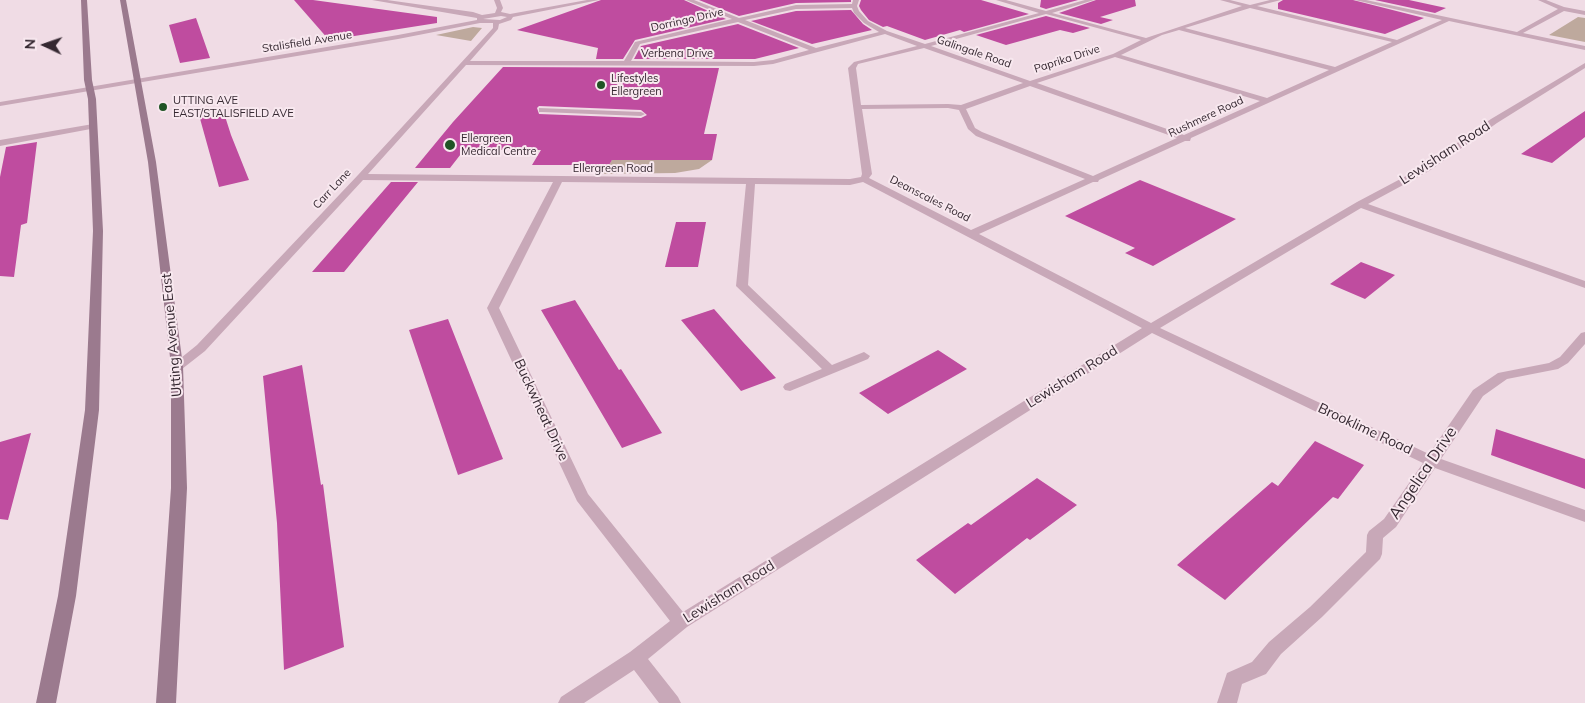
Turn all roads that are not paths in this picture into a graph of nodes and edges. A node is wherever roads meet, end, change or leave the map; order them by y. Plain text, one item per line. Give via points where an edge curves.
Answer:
1 (84, 0) edge
2 (123, 0) edge
3 (375, 0) edge
4 (497, 0) edge
5 (596, 0) edge
6 (689, 0) edge
7 (999, 0) edge
8 (1091, 0) edge
9 (1223, 0) edge
10 (1278, 0) edge
11 (1358, 0) edge
12 (1403, 0) edge
13 (1541, 0) edge
14 (855, 3) edge
15 (1388, 6) junction
16 (1252, 7) junction
17 (1563, 9) junction
18 (1045, 13) junction
19 (1585, 13) edge
20 (496, 18) junction
21 (480, 19) junction
22 (737, 19) junction
23 (1449, 19) junction
24 (1179, 28) junction
25 (885, 32) junction
26 (1516, 34) junction
27 (1147, 40) junction
28 (1398, 42) junction
29 (922, 46) junction
30 (1585, 48) edge
31 (814, 50) junction
32 (1115, 55) junction
33 (464, 63) junction
34 (627, 63) junction
35 (1585, 65) edge
36 (1337, 70) junction
37 (138, 81) junction
38 (1030, 84) junction
39 (90, 89) junction
40 (1268, 101) junction
41 (0, 104) edge
42 (858, 107) junction
43 (962, 108) junction
44 (542, 110) dead end
45 (641, 114) dead end
46 (93, 126) junction
47 (1187, 139) junction
48 (0, 143) edge
49 (361, 177) junction
50 (864, 179) junction
51 (558, 180) junction
52 (1095, 180) junction
53 (750, 181) junction
54 (1360, 204) junction
55 (971, 234) junction
56 (1585, 285) edge
57 (1151, 328) junction
58 (1585, 336) edge
59 (864, 356) dead end
60 (177, 366) junction
61 (829, 369) junction
62 (790, 387) dead end
63 (1431, 461) junction
64 (1585, 516) edge
65 (681, 622) junction
66 (636, 658) junction
67 (46, 703) edge
68 (166, 703) edge
69 (568, 703) edge
70 (671, 703) edge
71 (1227, 703) edge

1 - 39 street
2 - 37 street, Utting Avenue East
3 - 21 street via 473,14
4 - 20 street via 500,8
5 - 20 street via 510,16 509,19
6 - 22 street
7 - 18 street
8 - 18 street
9 - 16 street
10 - 16 street, Paprika Drive
11 - 15 street
12 - 15 street
13 - 17 street
14 - 22 street, Dorringo Drive via 796,7
14 - 25 street, Galingale Road via 856,12 866,22
15 - 23 street
16 - 24 street, Paprika Drive
16 - 28 street
17 - 19 street
17 - 26 street
18 - 27 street
18 - 29 street
20 - 21 street, Stalisfield Avenue
20 - 33 street, Carr Lane via 496,28
21 - 37 street, Stalisfield Avenue via 398,37
22 - 31 street
22 - 34 street, Dorringo Drive via 637,43
23 - 26 street
23 - 28 street, Rushmere Road
24 - 27 street, Paprika Drive
24 - 36 street
25 - 29 street, Galingale Road
25 - 31 street, Verbena Drive
26 - 30 street
27 - 32 street, Paprika Drive
28 - 36 street, Rushmere Road
29 - 38 street, Galingale Road
29 - 42 street via 856,63 852,68
31 - 34 street, Verbena Drive via 754,64
32 - 38 street, Paprika Drive
32 - 40 street
33 - 34 street, Verbena Drive
33 - 49 street, Carr Lane
35 - 54 street, Lewisham Road via 1494,121 1426,169
36 - 40 street, Rushmere Road
37 - 39 street, Stalisfield Avenue
37 - 60 street, Utting Avenue East via 152,162
38 - 43 street, Paprika Drive
38 - 47 street, Galingale Road
39 - 41 street, Stalisfield Avenue
39 - 46 street
40 - 47 street, Rushmere Road
42 - 43 street, Paprika Drive
42 - 50 street via 867,174
43 - 52 street via 972,129 979,134
44 - 45 street
46 - 48 street
46 - 67 street via 98,231 92,410 67,596
47 - 52 street, Rushmere Road
49 - 51 street, Ellergreen Road
49 - 60 street, Carr Lane via 201,348
50 - 53 street, Ellergreen Road via 850,182
50 - 55 street, Deanscales Road
51 - 53 street, Ellergreen Road
51 - 65 street, Buckwheat Drive via 493,308 582,497
52 - 55 street, Rushmere Road
53 - 61 street via 742,286
54 - 56 street
54 - 57 street, Lewisham Road
55 - 57 street, Deanscales Road
57 - 63 street, Brooklime Road
57 - 65 street, Lewisham Road
58 - 63 street, Angelica Drive via 1564,360 1552,366 1503,376 1478,392
59 - 61 street
60 - 68 street, Utting Avenue East via 179,488
61 - 62 street
63 - 64 street, Brooklime Road
63 - 71 street, Angelica Drive via 1390,523 1375,535 1374,554 1275,648 1259,668 1234,680
65 - 66 street, Lewisham Road
66 - 69 street, Lewisham Road
66 - 70 street

